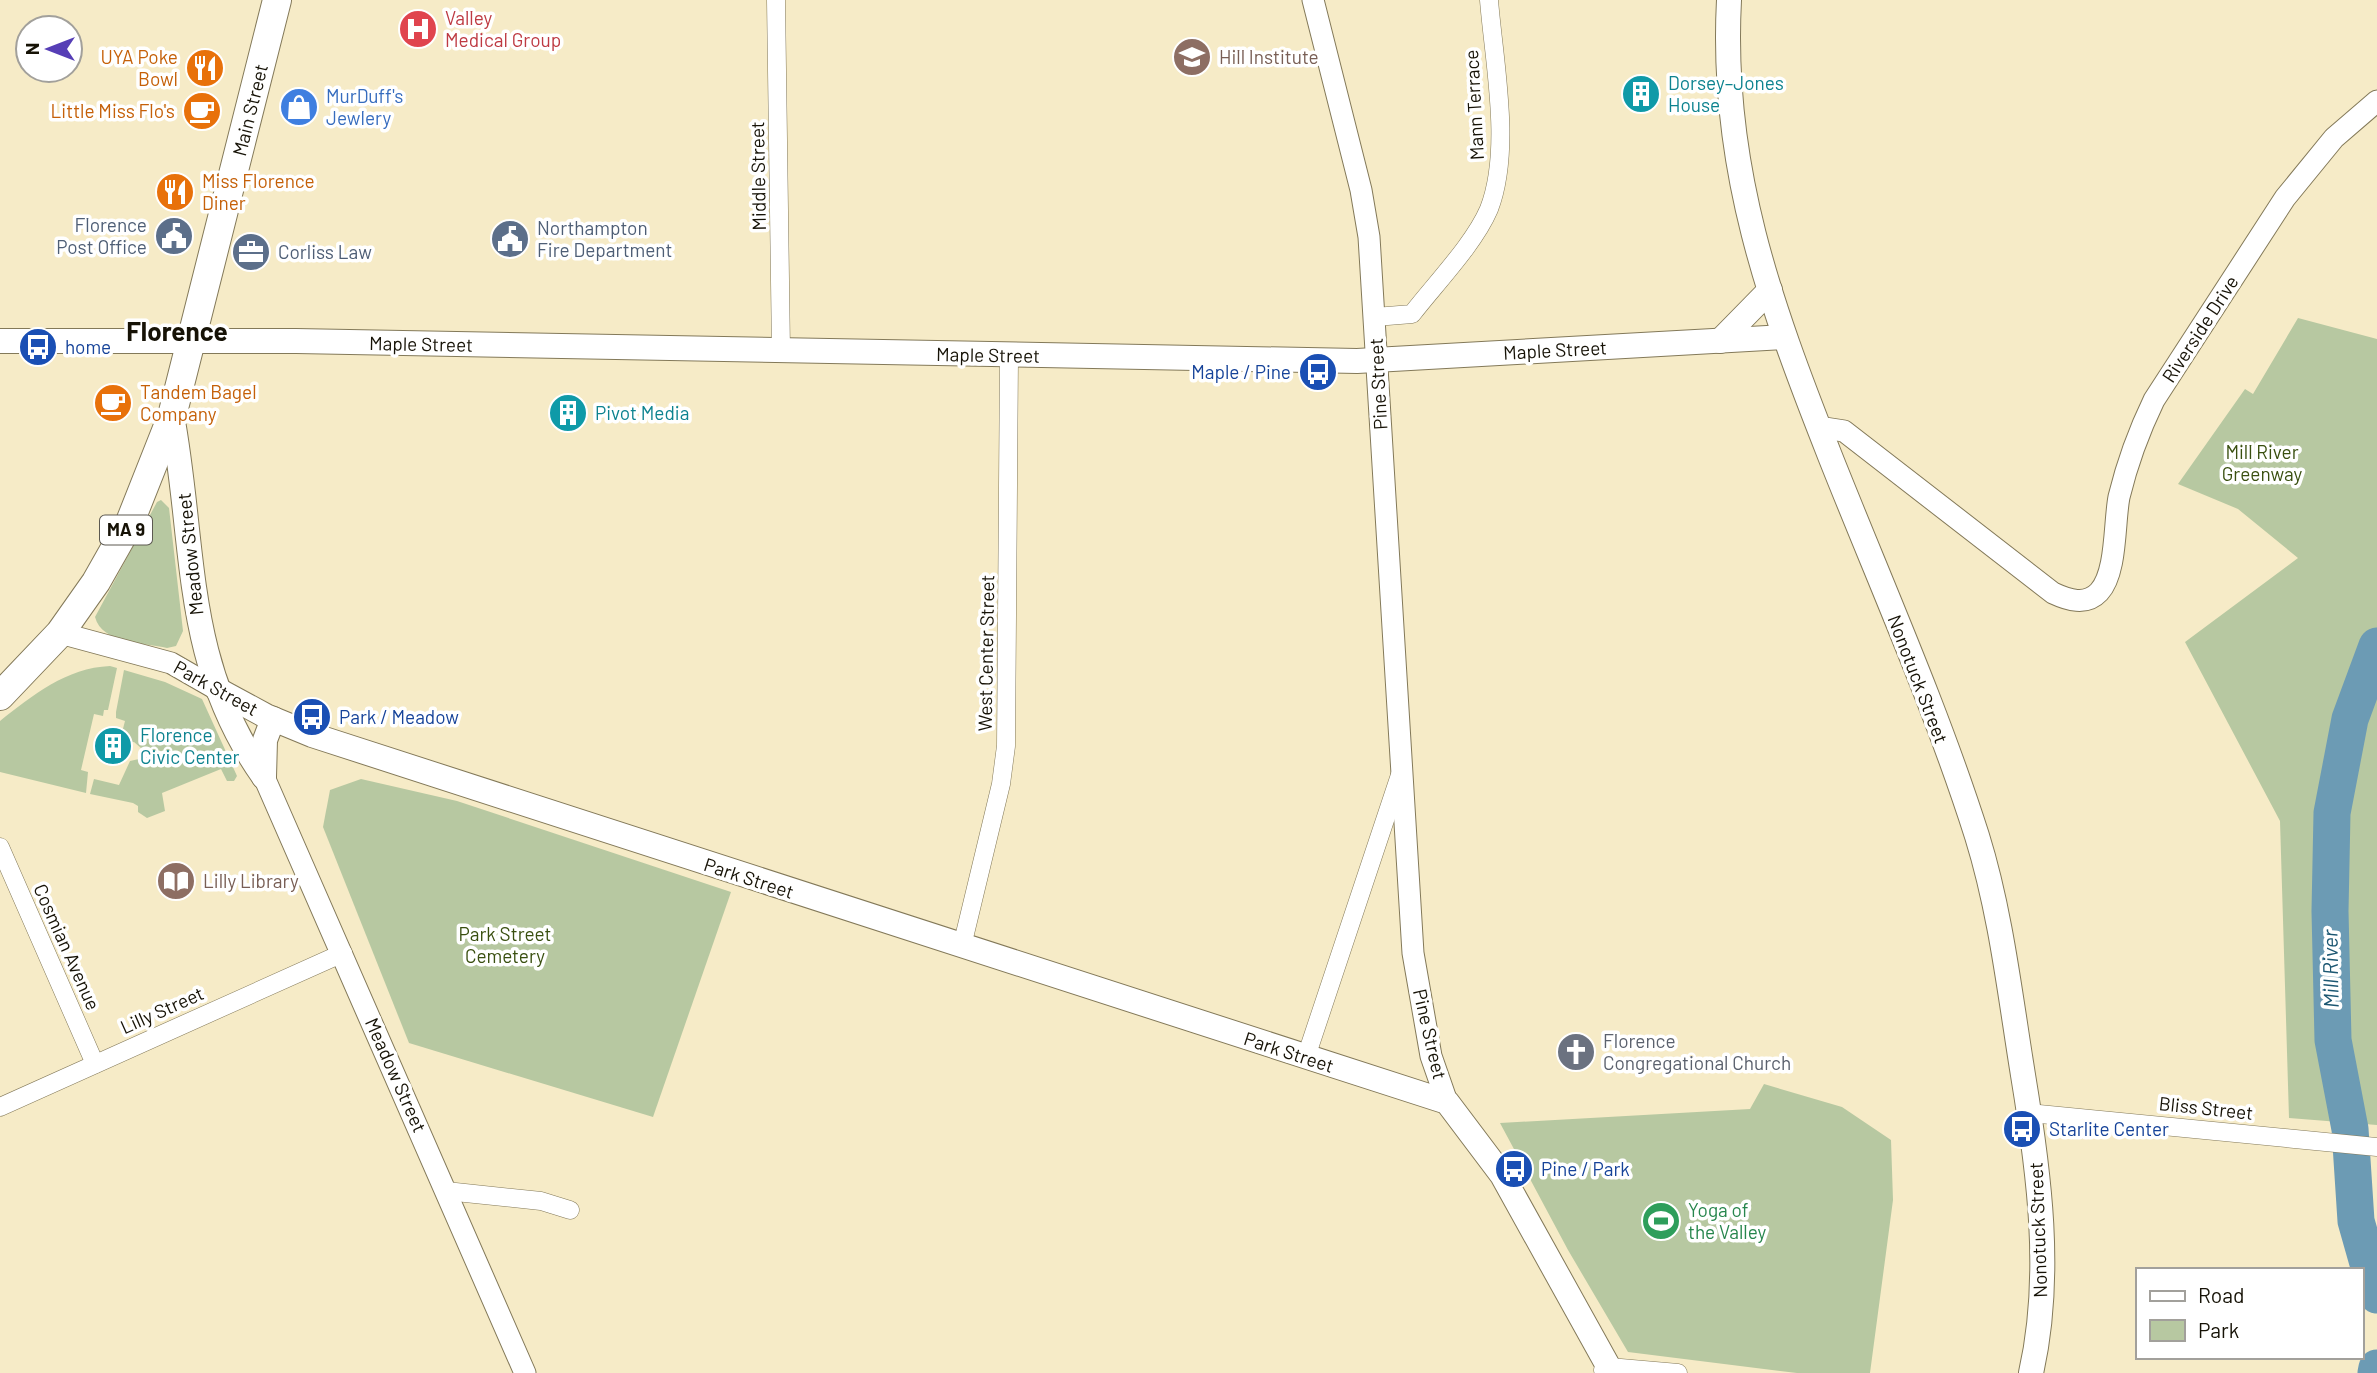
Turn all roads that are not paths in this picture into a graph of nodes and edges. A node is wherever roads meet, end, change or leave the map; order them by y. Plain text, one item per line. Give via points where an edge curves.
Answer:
1 (277, 0) edge
2 (776, 0) edge
3 (1313, 0) edge
4 (1489, 0) edge
5 (1729, 0) edge
6 (2377, 101) edge
7 (1770, 290) junction
8 (1375, 317) junction
9 (1784, 337) junction
10 (0, 341) edge
11 (1720, 341) junction
12 (191, 342) junction
13 (781, 351) junction
14 (1009, 356) junction
15 (1377, 360) junction
16 (172, 415) junction
17 (1818, 427) junction
18 (60, 633) junction
19 (218, 690) junction
20 (0, 696) edge
21 (273, 719) junction
22 (1401, 774) junction
23 (264, 777) junction
24 (0, 847) edge
25 (962, 946) junction
26 (342, 953) junction
27 (1306, 1057) junction
28 (95, 1064) junction
29 (1447, 1102) junction
30 (0, 1107) edge
31 (2030, 1113) junction
32 (2377, 1147) edge
33 (446, 1191) junction
34 (570, 1210) dead end
35 (1606, 1371) edge
36 (525, 1373) edge
37 (1678, 1373) edge
38 (2031, 1373) edge

1 - 12 highway, Main Street / MA 9
2 - 13 street, Middle Street
3 - 8 street, Pine Street via 1361,190
4 - 8 street, Mann Terrace via 1499,142 1488,211 1412,314
5 - 7 main road, Nonotuck Street via 1730,121 1741,190
6 - 17 street, Riverside Drive via 2334,138 2285,198 2154,400 2119,497 2109,574 2097,594 2076,600 2053,593 1844,431
7 - 9 main road, Nonotuck Street
7 - 11 main road
8 - 15 street, Pine Street
9 - 11 main road, Maple Street
9 - 17 main road, Nonotuck Street
10 - 12 main road, Maple Street
11 - 15 main road, Maple Street
12 - 13 main road, Maple Street
12 - 16 highway, MA 9
13 - 14 main road, Maple Street
14 - 15 main road, Maple Street
14 - 25 street, West Center Street via 1006,746
15 - 22 street, Pine Street
16 - 18 highway, MA 9 via 130,522
16 - 19 main road, Meadow Street via 183,472 198,624
17 - 31 main road, Nonotuck Street via 1978,838 2001,936
18 - 19 street, Park Street via 171,663
18 - 20 highway, MA 9
19 - 21 main road, Park Street
19 - 23 main road, Meadow Street
21 - 23 main road via 265,740
21 - 25 main road, Park Street
22 - 27 street, Pine Street
22 - 29 street, Pine Street via 1413,953 1432,1056
23 - 26 street, Meadow Street
24 - 28 street, Cosmian Avenue
25 - 27 main road, Park Street
26 - 28 street, Lilly Street
26 - 33 street, Meadow Street
27 - 29 main road, Park Street
28 - 30 street, Lilly Street
29 - 35 main road, Pine Street via 1502,1175
31 - 32 street, Bliss Street
31 - 38 main road, Nonotuck Street via 2042,1237 2041,1304
33 - 34 street via 541,1201
33 - 36 street, Meadow Street
35 - 37 street

